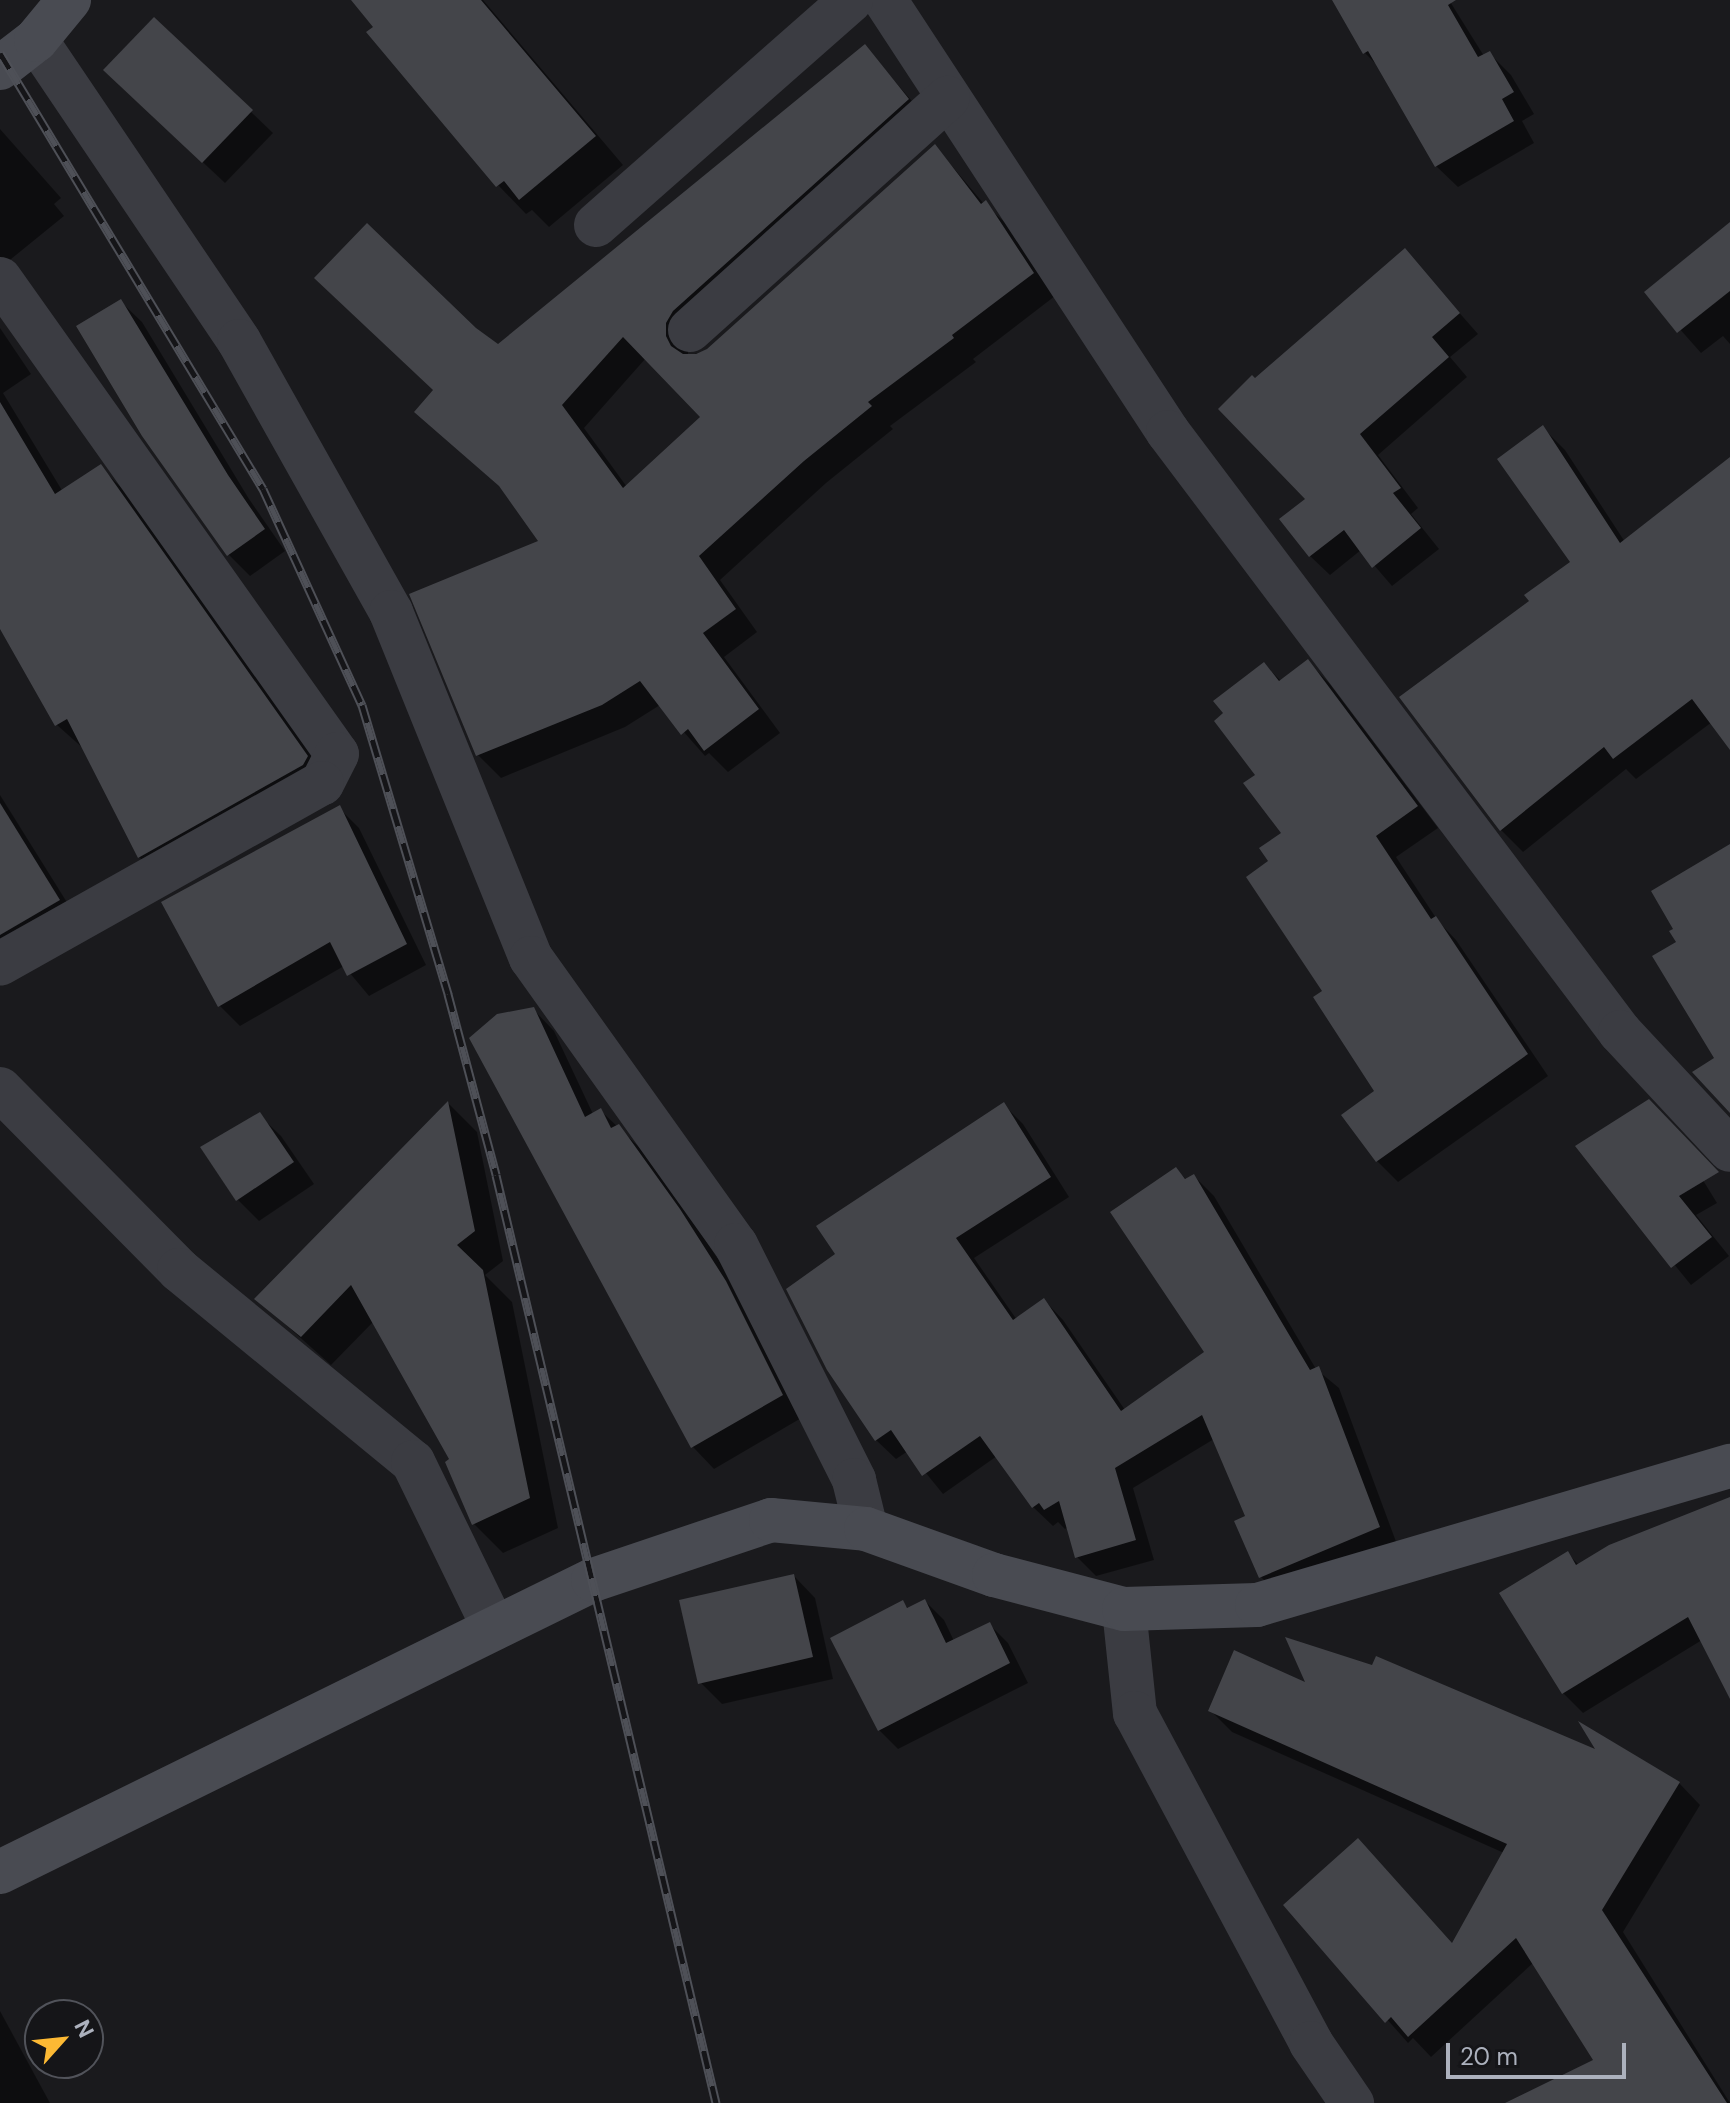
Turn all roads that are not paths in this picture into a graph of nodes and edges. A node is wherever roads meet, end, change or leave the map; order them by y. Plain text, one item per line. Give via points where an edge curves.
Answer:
1 (69, 0) edge
2 (851, 0) edge
3 (885, 0) edge
4 (36, 40) junction
5 (0, 68) edge
6 (948, 98) junction
7 (596, 225) dead end
8 (0, 279) edge
9 (690, 330) dead end
10 (0, 964) edge
11 (0, 1089) edge
12 (1730, 1150) edge
13 (1730, 1466) edge
14 (866, 1529) junction
15 (1124, 1609) junction
16 (494, 1628) junction
17 (0, 1872) edge
18 (1352, 2103) edge

1 - 4 street
2 - 7 street
3 - 6 street
4 - 5 street
4 - 14 street via 239,341 391,612 531,958 736,1245 854,1480
6 - 9 street
6 - 12 street via 1168,432 1620,1032
8 - 10 street via 337,754 322,783
11 - 16 street via 179,1270 413,1462
13 - 15 street via 1257,1605
14 - 15 street via 994,1575
14 - 16 street via 771,1520 593,1580
15 - 18 street via 1135,1713 1311,2043
16 - 17 street

